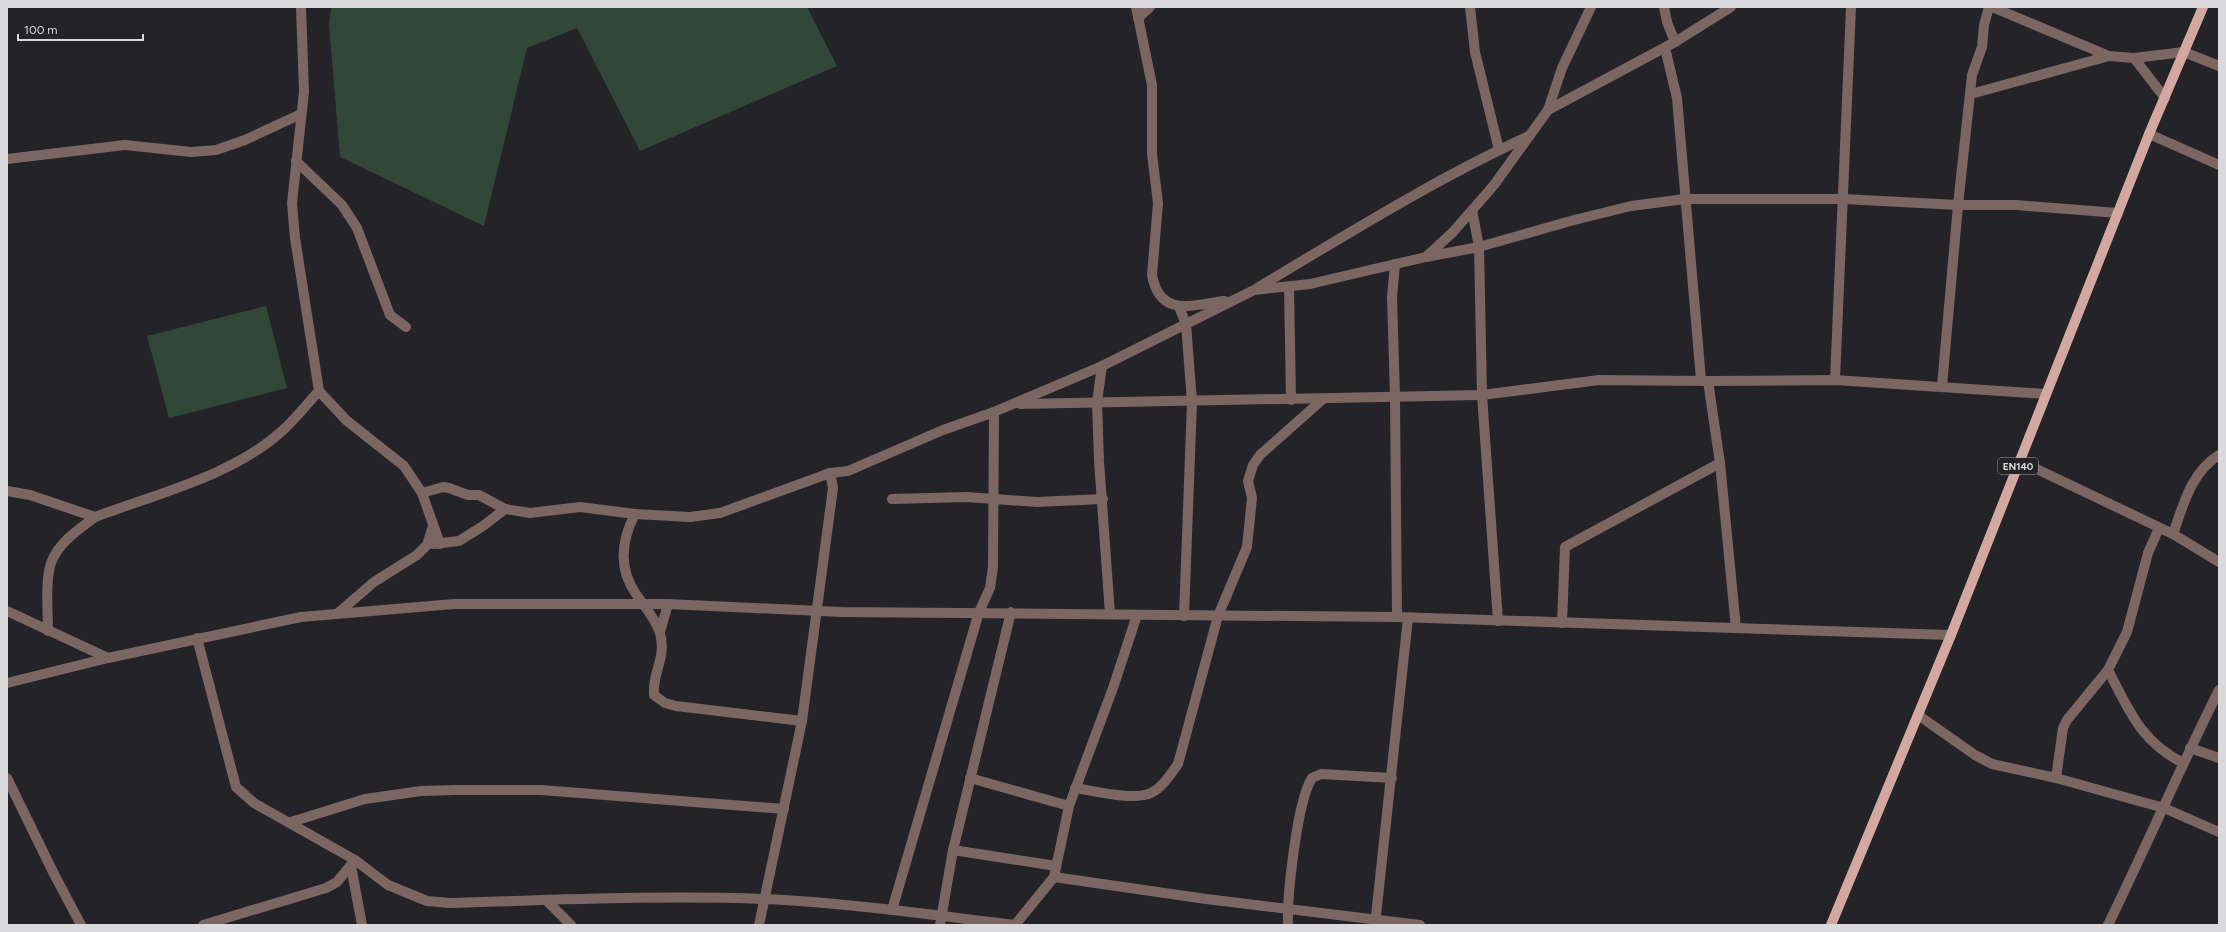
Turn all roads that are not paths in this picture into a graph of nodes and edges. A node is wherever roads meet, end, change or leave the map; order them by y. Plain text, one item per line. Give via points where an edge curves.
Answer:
1 (301, 7) edge
2 (1136, 7) edge
3 (1150, 7) edge
4 (1470, 7) edge
5 (1591, 7) edge
6 (1664, 7) edge
7 (1731, 7) edge
8 (1850, 7) edge
9 (1990, 7) edge
10 (2203, 7) edge
11 (1138, 18) junction
12 (1675, 42) junction
13 (1665, 48) junction
14 (2184, 52) junction
15 (2109, 56) junction
16 (2134, 58) junction
17 (2219, 66) edge
18 (1971, 94) junction
19 (2165, 98) junction
20 (1548, 110) junction
21 (301, 114) junction
22 (2149, 134) junction
23 (1531, 135) junction
24 (1499, 150) junction
25 (7, 159) edge
26 (296, 160) junction
27 (2219, 165) edge
28 (1685, 199) junction
29 (1844, 199) junction
30 (1958, 205) junction
31 (1472, 210) junction
32 (2118, 213) junction
33 (1479, 247) junction
34 (1426, 257) junction
35 (1395, 264) junction
36 (1289, 286) junction
37 (1254, 290) junction
38 (1230, 301) junction
39 (1179, 307) junction
40 (1186, 324) junction
41 (406, 327) dead end
42 (1102, 366) junction
43 (1704, 380) junction
44 (1835, 380) junction
45 (1942, 386) junction
46 (319, 391) junction
47 (2046, 394) junction
48 (1482, 395) junction
49 (1395, 397) junction
50 (1323, 399) junction
51 (1291, 400) junction
52 (1097, 402) junction
53 (1192, 402) junction
54 (1013, 405) junction
55 (994, 412) junction
56 (2219, 455) edge
57 (2020, 461) junction
58 (1720, 463) junction
59 (848, 471) junction
60 (830, 473) junction
61 (833, 488) junction
62 (7, 491) edge
63 (422, 493) junction
64 (892, 499) dead end
65 (1103, 499) junction
66 (994, 500) junction
67 (505, 509) junction
68 (635, 514) junction
69 (95, 517) junction
70 (433, 526) junction
71 (2159, 528) junction
72 (2172, 534) junction
73 (440, 544) junction
74 (427, 545) junction
75 (2219, 562) edge
76 (644, 604) junction
77 (668, 604) junction
78 (7, 610) edge
79 (817, 611) junction
80 (979, 612) junction
81 (1011, 612) junction
82 (338, 613) junction
83 (1110, 614) junction
84 (1137, 615) junction
85 (1184, 616) junction
86 (1218, 616) junction
87 (1397, 617) junction
88 (1408, 618) junction
89 (1498, 621) junction
90 (1562, 623) junction
91 (1736, 628) junction
92 (48, 631) junction
93 (660, 632) junction
94 (1951, 635) junction
95 (198, 638) junction
96 (108, 658) junction
97 (2108, 670) junction
98 (7, 683) edge
99 (2219, 690) edge
100 (1918, 715) junction
101 (802, 721) junction
102 (2190, 748) junction
103 (2219, 758) edge
104 (2183, 763) junction
105 (7, 778) edge
106 (970, 778) junction
107 (1392, 778) junction
108 (2056, 778) junction
109 (1075, 788) junction
110 (1069, 806) junction
111 (2164, 808) junction
112 (784, 809) junction
113 (291, 822) junction
114 (2219, 832) edge
115 (953, 850) junction
116 (353, 863) junction
117 (1056, 866) junction
118 (1054, 877) junction
119 (546, 900) junction
120 (765, 900) junction
121 (892, 910) junction
122 (1287, 910) junction
123 (940, 921) edge
124 (1375, 923) edge
125 (81, 925) edge
126 (203, 925) edge
127 (362, 925) edge
128 (571, 925) edge
129 (759, 925) edge
130 (1015, 925) edge
131 (1288, 925) edge
132 (1420, 925) edge
133 (1831, 925) edge
134 (2108, 925) edge

1 - 21 street via 304,92
2 - 11 street
3 - 11 street
4 - 24 street via 1475,52
5 - 20 street via 1562,68
6 - 12 street
7 - 12 street
8 - 29 street
9 - 15 street
9 - 18 street via 1984,25 1982,47 1974,66
10 - 14 main road, EN140
11 - 39 street via 1152,85 1152,154 1158,190 1152,275 1159,296
12 - 13 street
13 - 20 street
13 - 28 street via 1677,98
14 - 16 street
14 - 17 street
14 - 19 main road, EN140
15 - 16 street
15 - 18 street
16 - 19 street
18 - 30 street
19 - 22 main road, EN140
20 - 23 street
21 - 25 street via 245,140 216,150 191,152 126,145
21 - 26 street
22 - 27 street
22 - 32 main road, EN140
23 - 24 street
23 - 31 street
24 - 37 street via 1356,229
26 - 41 street via 342,205 357,228 390,315
26 - 46 street via 292,203 295,238
28 - 29 street
28 - 33 street via 1624,208
28 - 43 street
29 - 30 street
29 - 44 street
30 - 32 street via 2016,205
30 - 45 street
31 - 33 street
31 - 34 street
32 - 47 main road, EN140
33 - 34 street
33 - 48 street
34 - 35 street
35 - 36 street
35 - 49 street via 1392,297
36 - 37 street
36 - 51 street
37 - 38 street
38 - 39 street
38 - 40 street
39 - 40 street
40 - 42 street
40 - 53 street
42 - 52 street
42 - 54 street
43 - 44 street
43 - 48 street via 1600,380
43 - 58 street
44 - 45 street
45 - 47 street
46 - 63 street via 346,420 404,466
46 - 69 street via 283,430 260,448 231,465
47 - 57 main road, EN140
48 - 49 street
48 - 89 street
49 - 50 street
49 - 87 street
50 - 51 street
50 - 86 street via 1260,455 1253,465 1248,481 1252,498 1247,547
51 - 53 street
52 - 53 street
52 - 54 street
52 - 65 street via 1098,461
53 - 85 street
54 - 55 street
55 - 59 street via 943,430
55 - 66 street
56 - 72 street via 2206,464 2189,490
57 - 71 street
57 - 94 main road, EN140
58 - 90 street via 1565,548
58 - 91 street
59 - 60 street
59 - 61 street
60 - 61 street
60 - 68 street via 706,516
61 - 79 street
62 - 69 street via 30,495
63 - 67 street via 443,487 449,488 468,495 479,495
63 - 70 street
64 - 66 street via 967,497
65 - 66 street via 1037,502
65 - 83 street
66 - 80 street via 993,567 990,588
67 - 68 street via 530,513 580,507
67 - 73 street via 459,541
68 - 76 street via 624,536 623,554 632,589
69 - 92 street via 76,531 51,563
70 - 73 street
70 - 74 street
71 - 72 street
71 - 97 street via 2148,553 2127,632
72 - 75 street
73 - 74 street
74 - 82 street via 405,564 374,582
76 - 77 street
76 - 82 street via 454,604
76 - 93 street
77 - 79 street
77 - 93 street
78 - 92 street
79 - 80 street
79 - 101 street
80 - 81 street
80 - 121 street
81 - 83 street
81 - 106 street
82 - 95 street via 301,617
83 - 84 street
84 - 85 street
84 - 109 street via 1113,688
85 - 86 street
86 - 87 street
86 - 109 street via 1178,764 1165,783 1150,794 1131,796
87 - 88 street
88 - 89 street
88 - 107 street
89 - 90 street
90 - 91 street
91 - 94 street
92 - 96 street
93 - 101 street via 663,652 653,684 654,695 658,699 676,706
94 - 100 main road, EN140
95 - 96 street
95 - 113 street via 236,787 254,803
96 - 98 street
97 - 104 street via 2143,731 2164,753
97 - 108 street via 2063,728
99 - 102 street
100 - 108 street via 1992,764
100 - 133 main road, EN140
101 - 112 street
102 - 103 street
102 - 104 street
104 - 111 street
105 - 125 street
106 - 110 street
106 - 115 street
107 - 122 street via 1321,774 1312,778 1297,830
107 - 124 street
108 - 111 street
109 - 110 street
110 - 117 street
111 - 114 street
111 - 134 street
112 - 113 street via 541,790 456,790 421,791 365,799
112 - 120 street
113 - 116 street
115 - 117 street
115 - 123 street
116 - 119 street via 388,886 427,901 450,903
116 - 126 street via 337,882 326,888
116 - 127 street
117 - 118 street
118 - 122 street
118 - 130 street
119 - 120 street
119 - 128 street
120 - 121 street
120 - 129 street
121 - 123 street
122 - 124 street
122 - 131 street
123 - 130 street
124 - 132 street

